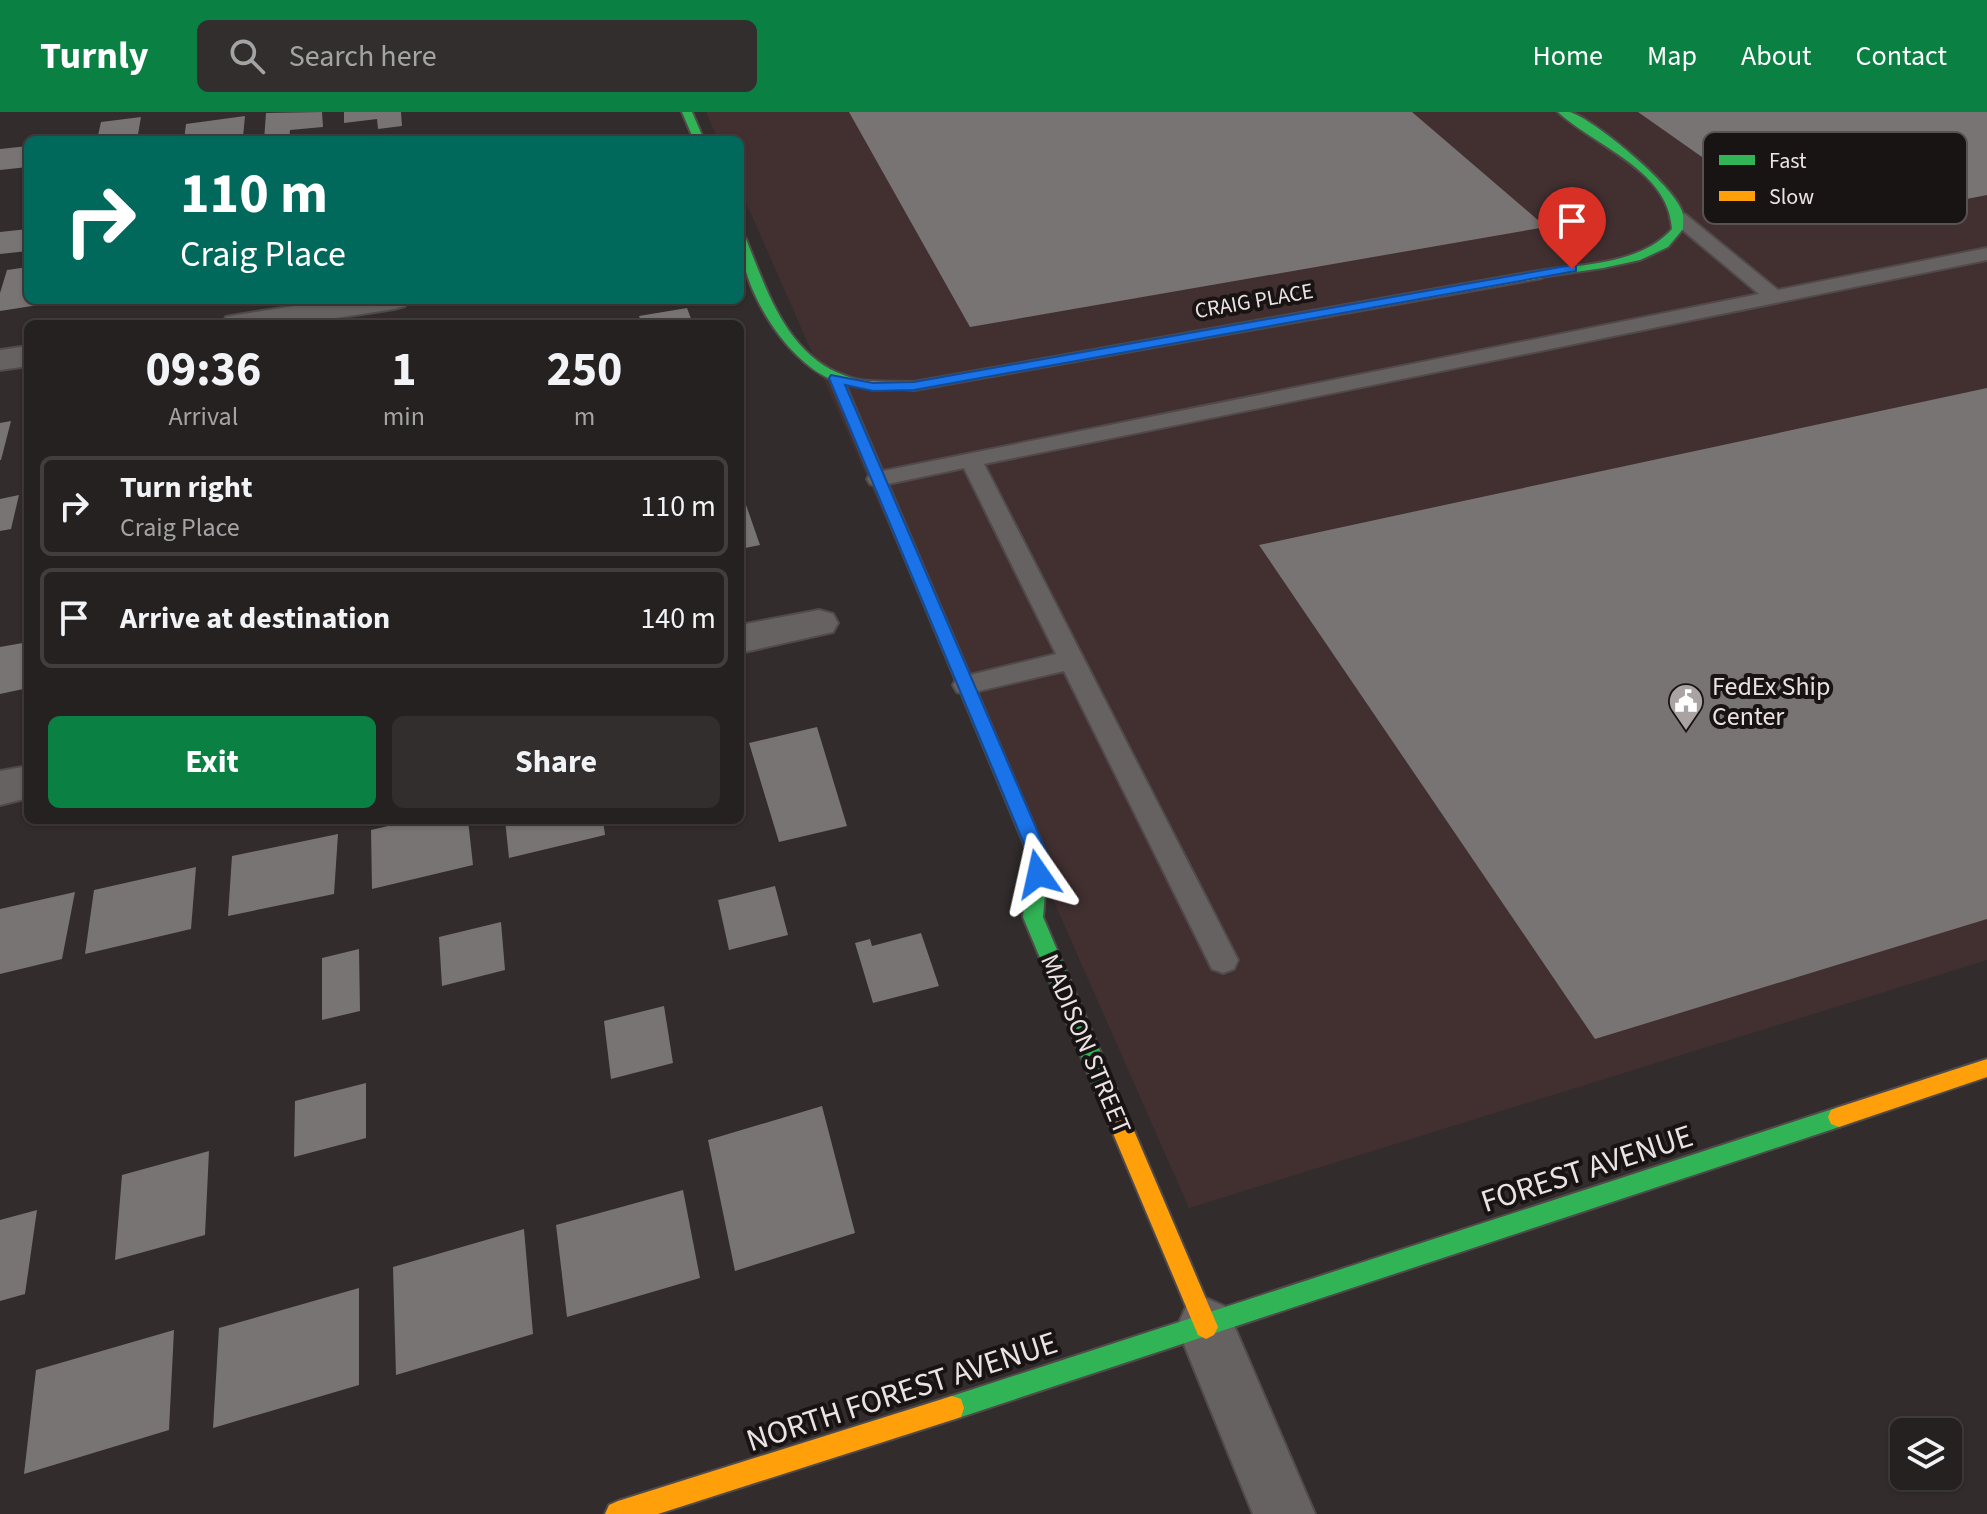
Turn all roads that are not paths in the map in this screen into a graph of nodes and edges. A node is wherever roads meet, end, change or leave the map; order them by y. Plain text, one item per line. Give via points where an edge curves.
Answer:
1 (687, 112) edge
2 (1563, 112) edge
3 (697, 136) edge
4 (1677, 226) junction
5 (744, 248) edge
6 (1987, 254) edge
7 (1774, 297) junction
8 (368, 304) edge
9 (263, 320) edge
10 (24, 357) edge
11 (0, 360) edge
12 (836, 378) junction
13 (971, 460) junction
14 (878, 479) junction
15 (819, 623) dead end
16 (744, 638) edge
17 (1071, 660) junction
18 (966, 685) junction
19 (24, 783) edge
20 (0, 788) edge
21 (1223, 960) dead end
22 (1987, 1068) edge
23 (1206, 1327) junction
24 (618, 1514) edge
25 (1284, 1514) edge

1 - 3 street
2 - 4 street via 1662,184 1674,201
4 - 7 lane
4 - 12 street, CRAIG PLACE via 1659,246 1603,263 930,383 873,387
5 - 12 street via 791,346 812,367
6 - 7 lane
7 - 13 lane
8 - 9 street
10 - 11 street
12 - 14 street, MADISON STREET
13 - 14 lane
13 - 17 lane
14 - 18 street, MADISON STREET
15 - 16 street
17 - 18 lane
17 - 21 lane
18 - 23 street, MADISON STREET via 1039,858 1033,917
19 - 20 street
22 - 23 street, FOREST AVENUE
23 - 24 street, NORTH FOREST AVENUE
23 - 25 street, MADISON STREET

